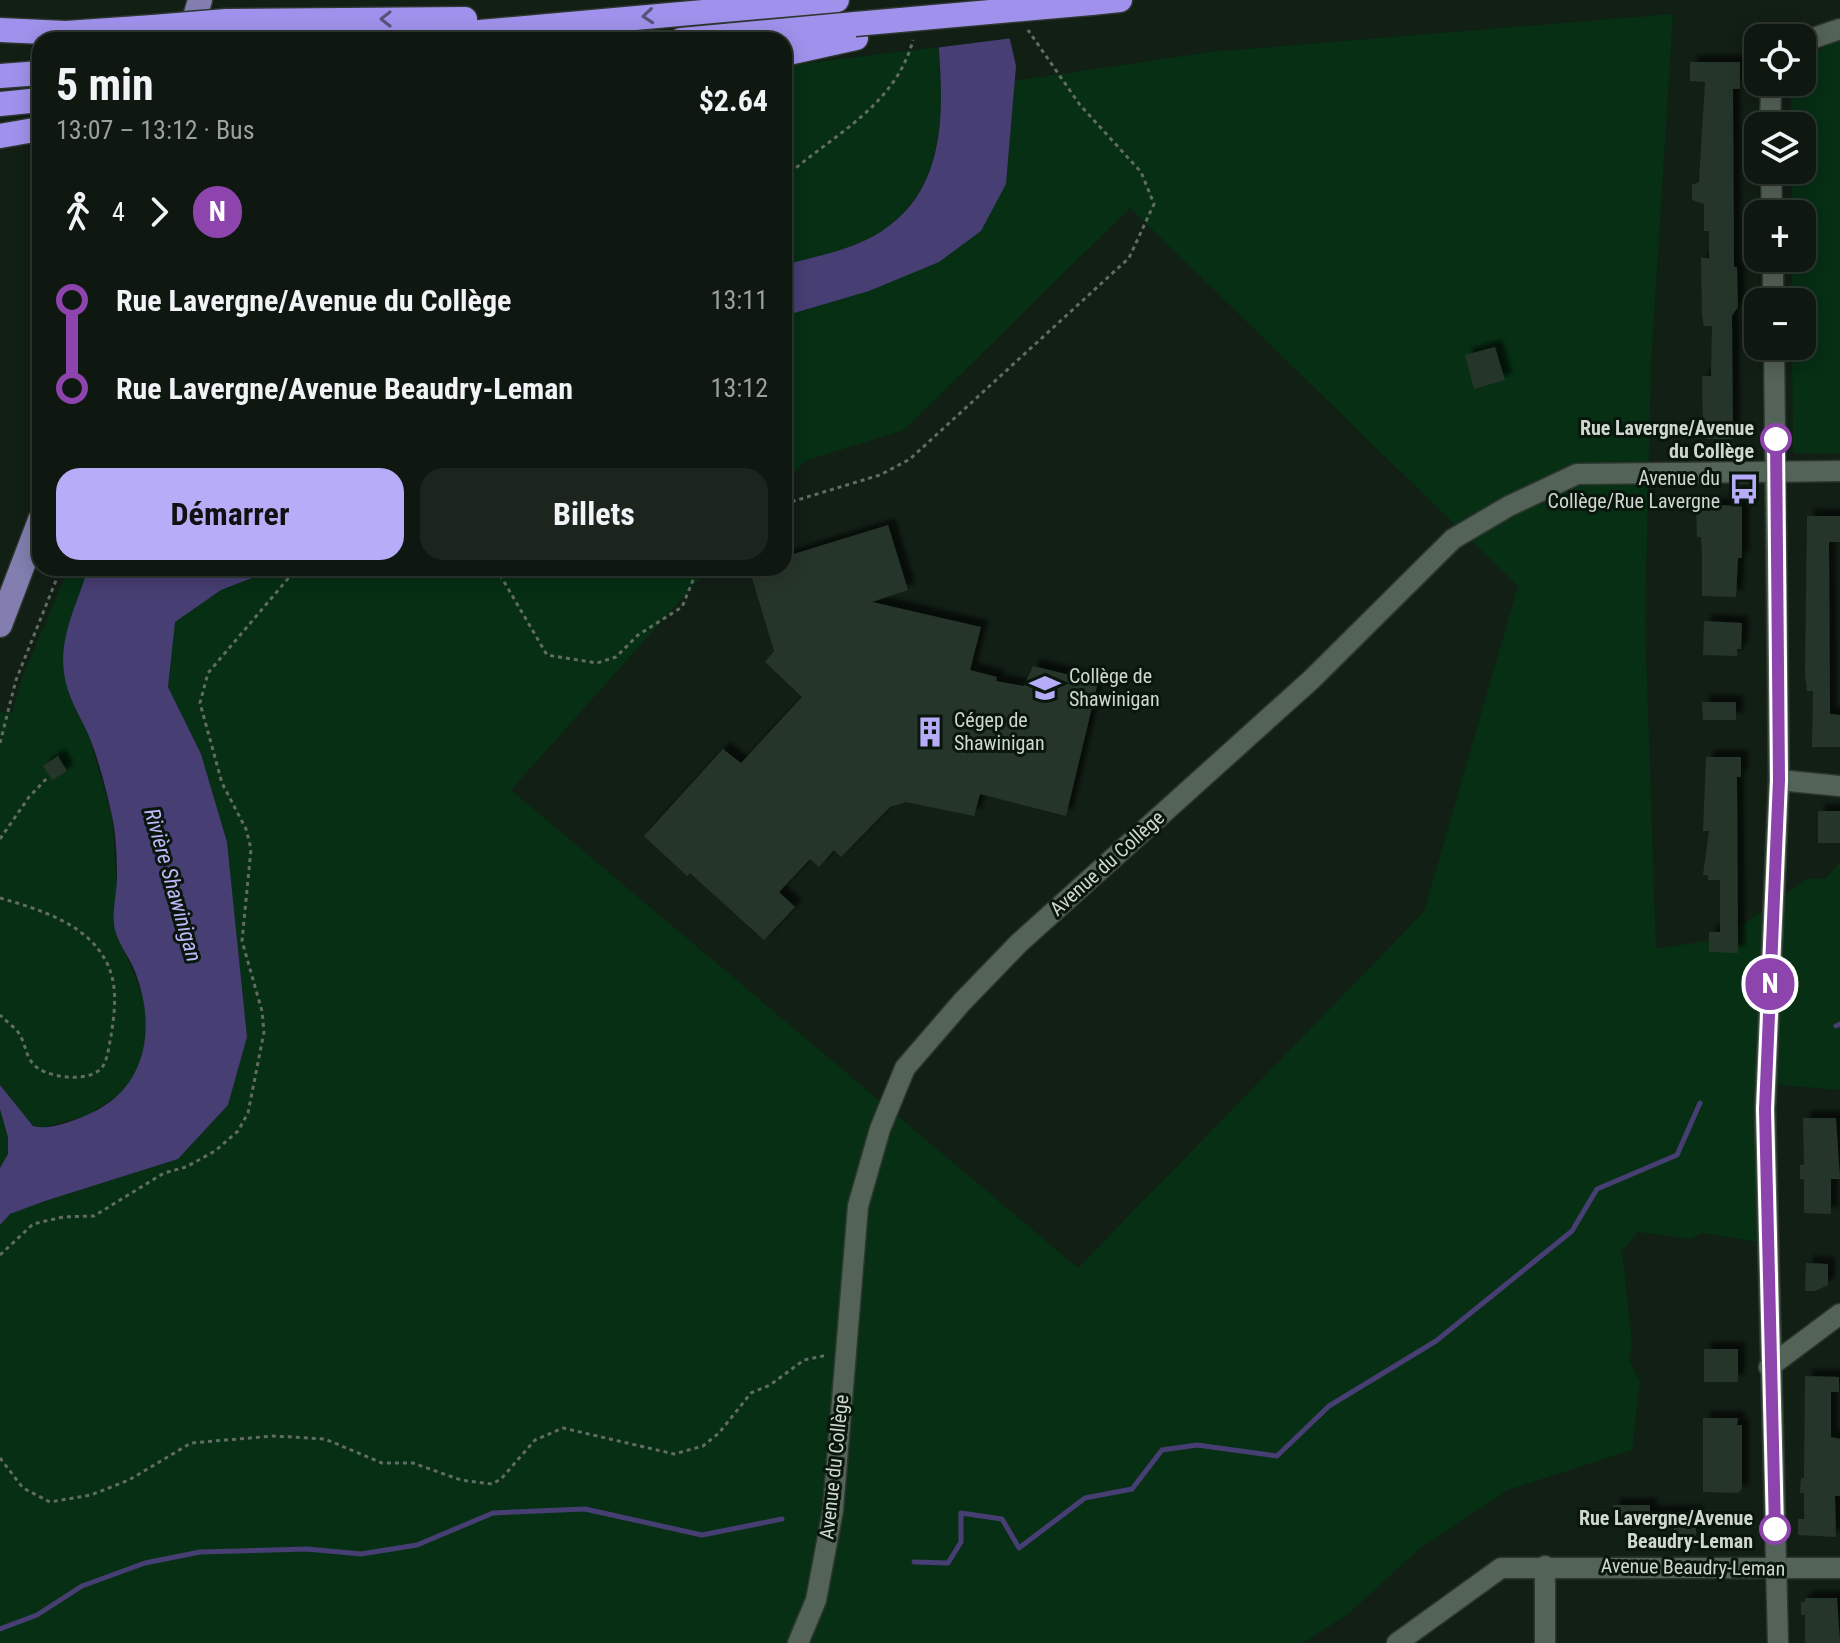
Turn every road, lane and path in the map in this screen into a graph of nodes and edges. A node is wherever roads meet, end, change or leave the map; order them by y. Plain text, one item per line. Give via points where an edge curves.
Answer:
1 (200, 0) edge
2 (837, 0) edge
3 (1120, 0) edge
4 (604, 19) junction
5 (1026, 26) dead end
6 (1840, 29) edge
7 (0, 30) edge
8 (915, 30) dead end
9 (856, 31) junction
10 (44, 32) edge
11 (80, 32) edge
12 (190, 32) edge
13 (472, 32) edge
14 (792, 34) edge
15 (1816, 37) edge
16 (792, 51) edge
17 (32, 74) edge
18 (0, 76) edge
19 (32, 101) edge
20 (0, 104) edge
21 (32, 130) edge
22 (0, 136) edge
23 (792, 172) edge
24 (1774, 360) edge
25 (1776, 471) junction
26 (1840, 471) edge
27 (792, 502) edge
28 (32, 541) edge
29 (58, 576) edge
30 (290, 576) edge
31 (501, 576) edge
32 (695, 576) edge
33 (0, 625) edge
34 (0, 743) edge
35 (49, 776) dead end
36 (1779, 780) junction
37 (1840, 786) edge
38 (0, 839) edge
39 (0, 898) edge
40 (0, 1015) edge
41 (0, 1255) edge
42 (1840, 1314) edge
43 (844, 1356) junction
44 (1769, 1367) junction
45 (0, 1458) edge
46 (1545, 1566) junction
47 (1776, 1568) junction
48 (1840, 1568) edge
49 (798, 1643) edge
50 (1397, 1643) edge
51 (1545, 1643) edge
52 (1778, 1643) edge

1 - 12 main road
2 -> 4 highway
3 - 9 highway, bridge
4 -> 11 highway, bridge via 226,21
4 - 13 highway
5 - 27 path via 1080,105 1147,182 1154,204 1129,258 910,459 880,475
6 - 15 street
10 -> 7 highway, bridge
8 - 23 path via 906,59 879,103
9 - 14 highway
9 - 16 highway
17 - 18 highway
19 - 20 highway
21 - 22 highway
24 - 25 street
25 - 26 street, Avenue du Collège
25 - 36 street
25 - 43 street, Avenue du Collège via 1577,474 1453,539 1312,679 1019,943 905,1068 858,1206
28 - 33 main road
29 - 34 path via 16,680
30 - 41 path via 208,673 200,703 222,783 251,849 242,941 264,1032 248,1113 238,1131 215,1151 164,1173 94,1216 33,1224
31 - 32 path via 547,655 597,663 616,657 638,635 682,607
35 - 38 path
36 - 37 street
36 - 44 street via 1765,1109
39 - 40 path via 50,915 86,936 110,968 117,999 104,1062 85,1075 56,1075 38,1068 19,1034
42 - 44 street
43 - 45 path via 804,1360 751,1393 703,1446 674,1454 563,1428 535,1440 492,1484 461,1480 413,1463 382,1463 325,1439 273,1436 191,1443 129,1480 91,1495 50,1502 23,1488
43 - 49 street, Avenue du Collège via 833,1510 816,1600
44 - 47 street
46 - 47 street, Avenue Beaudry-Leman
46 - 50 street, Avenue Beaudry-Leman via 1501,1568
46 - 51 street
47 - 48 street, Avenue Beaudry-Leman
47 - 52 street

